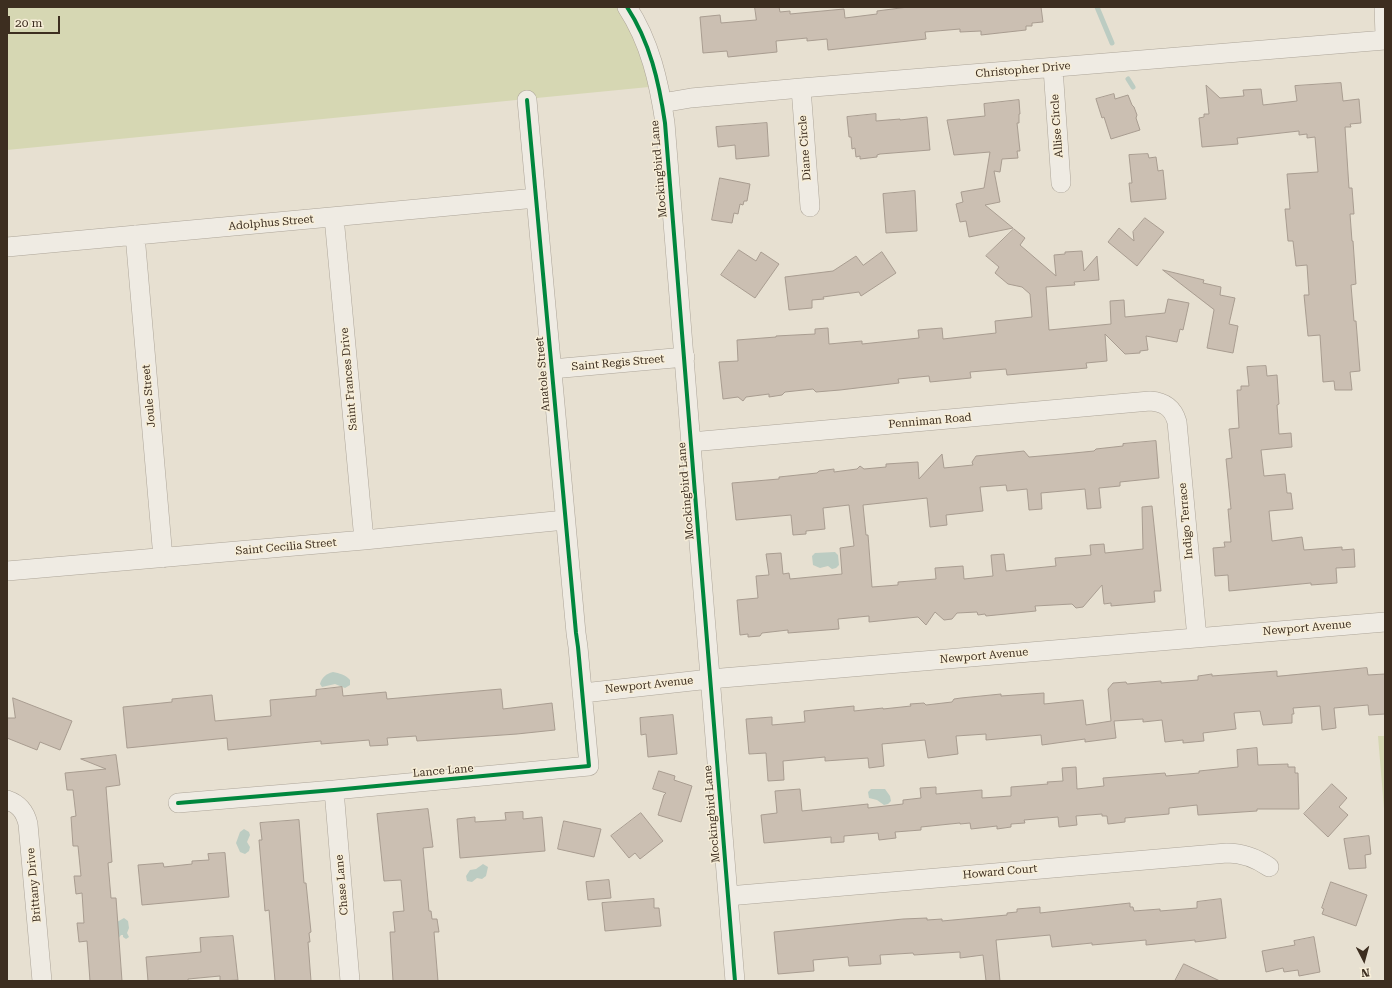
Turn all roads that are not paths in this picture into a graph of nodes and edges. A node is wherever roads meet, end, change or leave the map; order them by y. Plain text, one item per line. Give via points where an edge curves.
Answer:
1 (627, 7) edge
2 (1384, 7) edge
3 (1385, 36) edge
4 (1385, 40) edge
5 (1053, 68) junction
6 (801, 88) junction
7 (527, 100) dead end
8 (662, 103) junction
9 (1061, 183) dead end
10 (536, 198) junction
11 (810, 207) dead end
12 (334, 218) junction
13 (135, 235) junction
14 (7, 247) edge
15 (684, 357) junction
16 (552, 369) junction
17 (1168, 406) joint
18 (691, 442) junction
19 (565, 520) junction
20 (364, 540) junction
21 (163, 558) junction
22 (7, 571) edge
23 (1385, 622) edge
24 (1197, 638) junction
25 (578, 647) joint
26 (710, 679) junction
27 (583, 693) junction
28 (334, 790) junction
29 (7, 800) edge
30 (178, 802) dead end
31 (1269, 867) dead end
32 (728, 896) junction
33 (42, 981) edge
34 (350, 981) edge
35 (735, 981) edge

1 - 8 street, Mockingbird Lane via 649,53
2 - 3 street
4 - 5 street, Christopher Drive
5 - 6 street, Christopher Drive
5 - 9 street, Allise Circle
6 - 8 street, Christopher Drive
6 - 11 street, Diane Circle
7 - 10 street, Anatole Street
8 - 15 street, Mockingbird Lane
10 - 12 street, Adolphus Street
10 - 16 street, Anatole Street
12 - 13 street, Adolphus Street
12 - 20 street, Saint Frances Drive
13 - 14 street, Adolphus Street
13 - 21 street, Joule Street
15 - 16 street, Saint Regis Street
15 - 18 street, Mockingbird Lane
16 - 19 street, Anatole Street
17 - 18 street, Penniman Road via 1150,401
17 - 24 street, Indigo Terrace via 1177,422
18 - 26 street, Mockingbird Lane
19 - 20 street, Saint Cecilia Street
19 - 25 street, Anatole Street
20 - 21 street, Saint Cecilia Street
21 - 22 street, Saint Cecilia Street
23 - 24 street, Newport Avenue
24 - 26 street, Newport Avenue
25 - 27 street, Lance Lane
26 - 27 street, Newport Avenue
26 - 32 street, Mockingbird Lane
27 - 28 street, Lance Lane via 589,766
28 - 30 street, Lance Lane
28 - 34 street, Chase Lane
29 - 33 street, Brittany Drive via 23,810 28,824
31 - 32 street, Howard Court via 1249,856 1227,853
32 - 35 street, Mockingbird Lane

